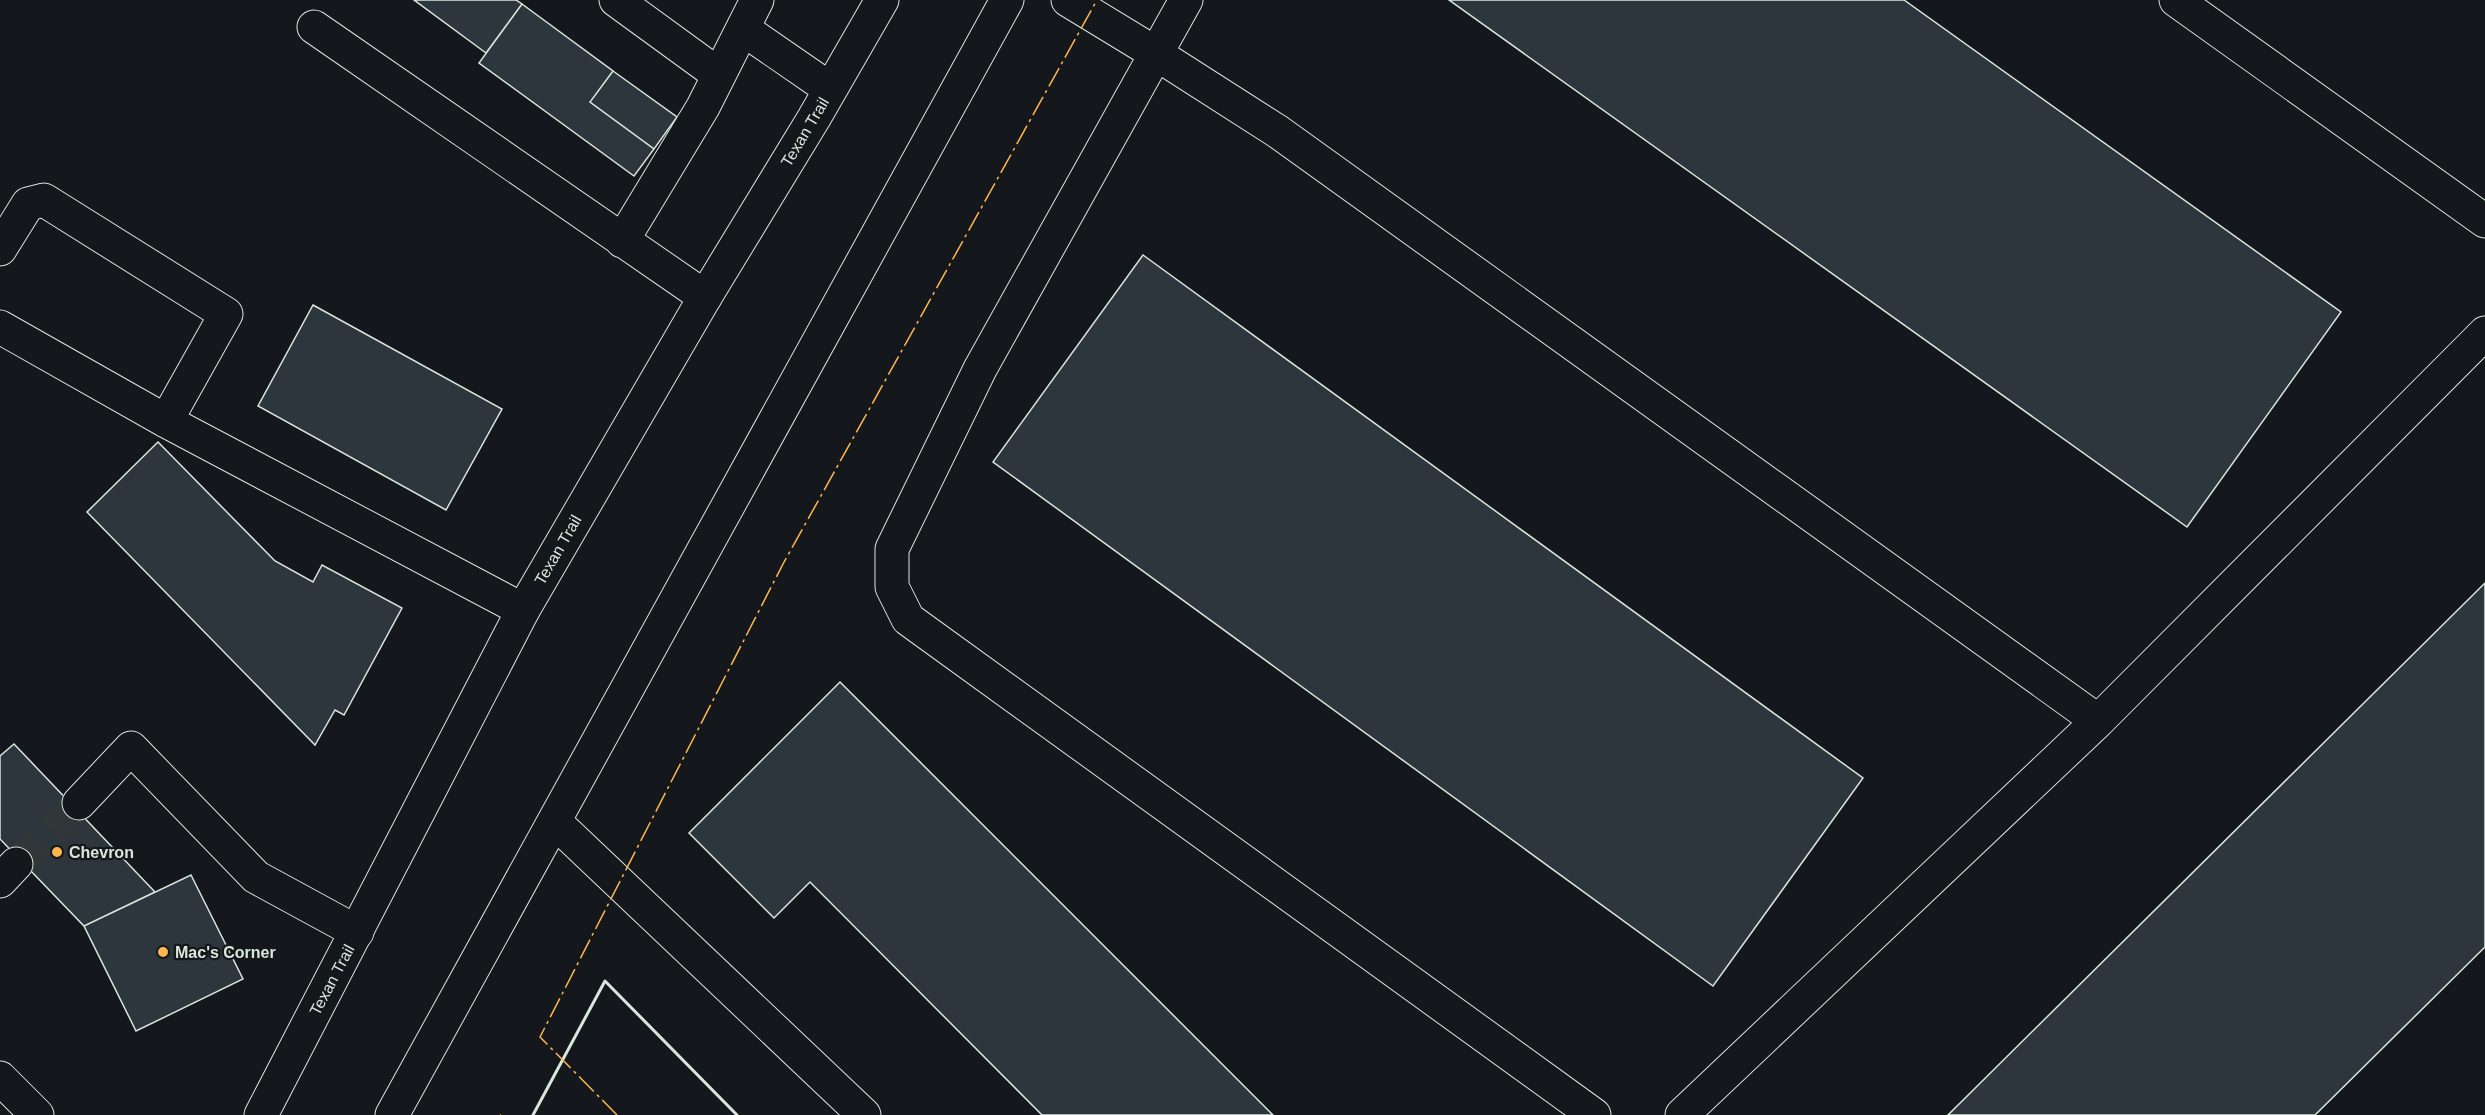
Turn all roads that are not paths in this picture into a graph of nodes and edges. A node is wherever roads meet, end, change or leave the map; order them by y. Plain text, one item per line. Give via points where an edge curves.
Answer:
1 (616, 0) edge
2 (757, 0) edge
3 (882, 0) edge
4 (1007, 0) edge
5 (1068, 0) edge
6 (1186, 0) edge
7 (2176, 0) edge
8 (314, 27) dead end
9 (743, 29) junction
10 (1155, 52) junction
11 (720, 75) junction
12 (830, 90) junction
13 (2485, 221) edge
14 (622, 241) junction
15 (0, 249) edge
16 (705, 297) junction
17 (0, 327) edge
18 (2485, 333) edge
19 (166, 421) junction
20 (523, 610) junction
21 (2098, 721) junction
22 (79, 802) tunnel mouth
23 (555, 822) junction
24 (357, 932) junction
25 (0, 1078) edge
26 (37, 1115) edge
27 (261, 1115) edge
28 (392, 1115) edge
29 (864, 1115) edge
30 (1594, 1115) edge
31 (1682, 1115) edge

1 - 11 main road
2 - 9 main road
3 - 12 main road, Texan Trail
4 - 23 main road
5 - 10 main road
6 - 10 main road
7 - 13 main road
8 - 14 main road
9 - 11 main road
9 - 12 main road
10 - 21 main road via 1277,131
10 - 30 main road via 969,390 892,549 892,587 908,619
11 - 14 main road
12 - 16 main road, Texan Trail
14 - 16 main road
15 - 19 main road via 28,204 44,200 226,314
16 - 20 main road, Texan Trail
17 - 19 main road
18 - 21 main road
19 - 20 main road
20 - 24 main road, Texan Trail
21 - 31 main road
22 - 24 main road via 131,747 256,877
23 - 28 main road
23 - 29 main road
24 - 27 main road, Texan Trail
25 - 26 main road

